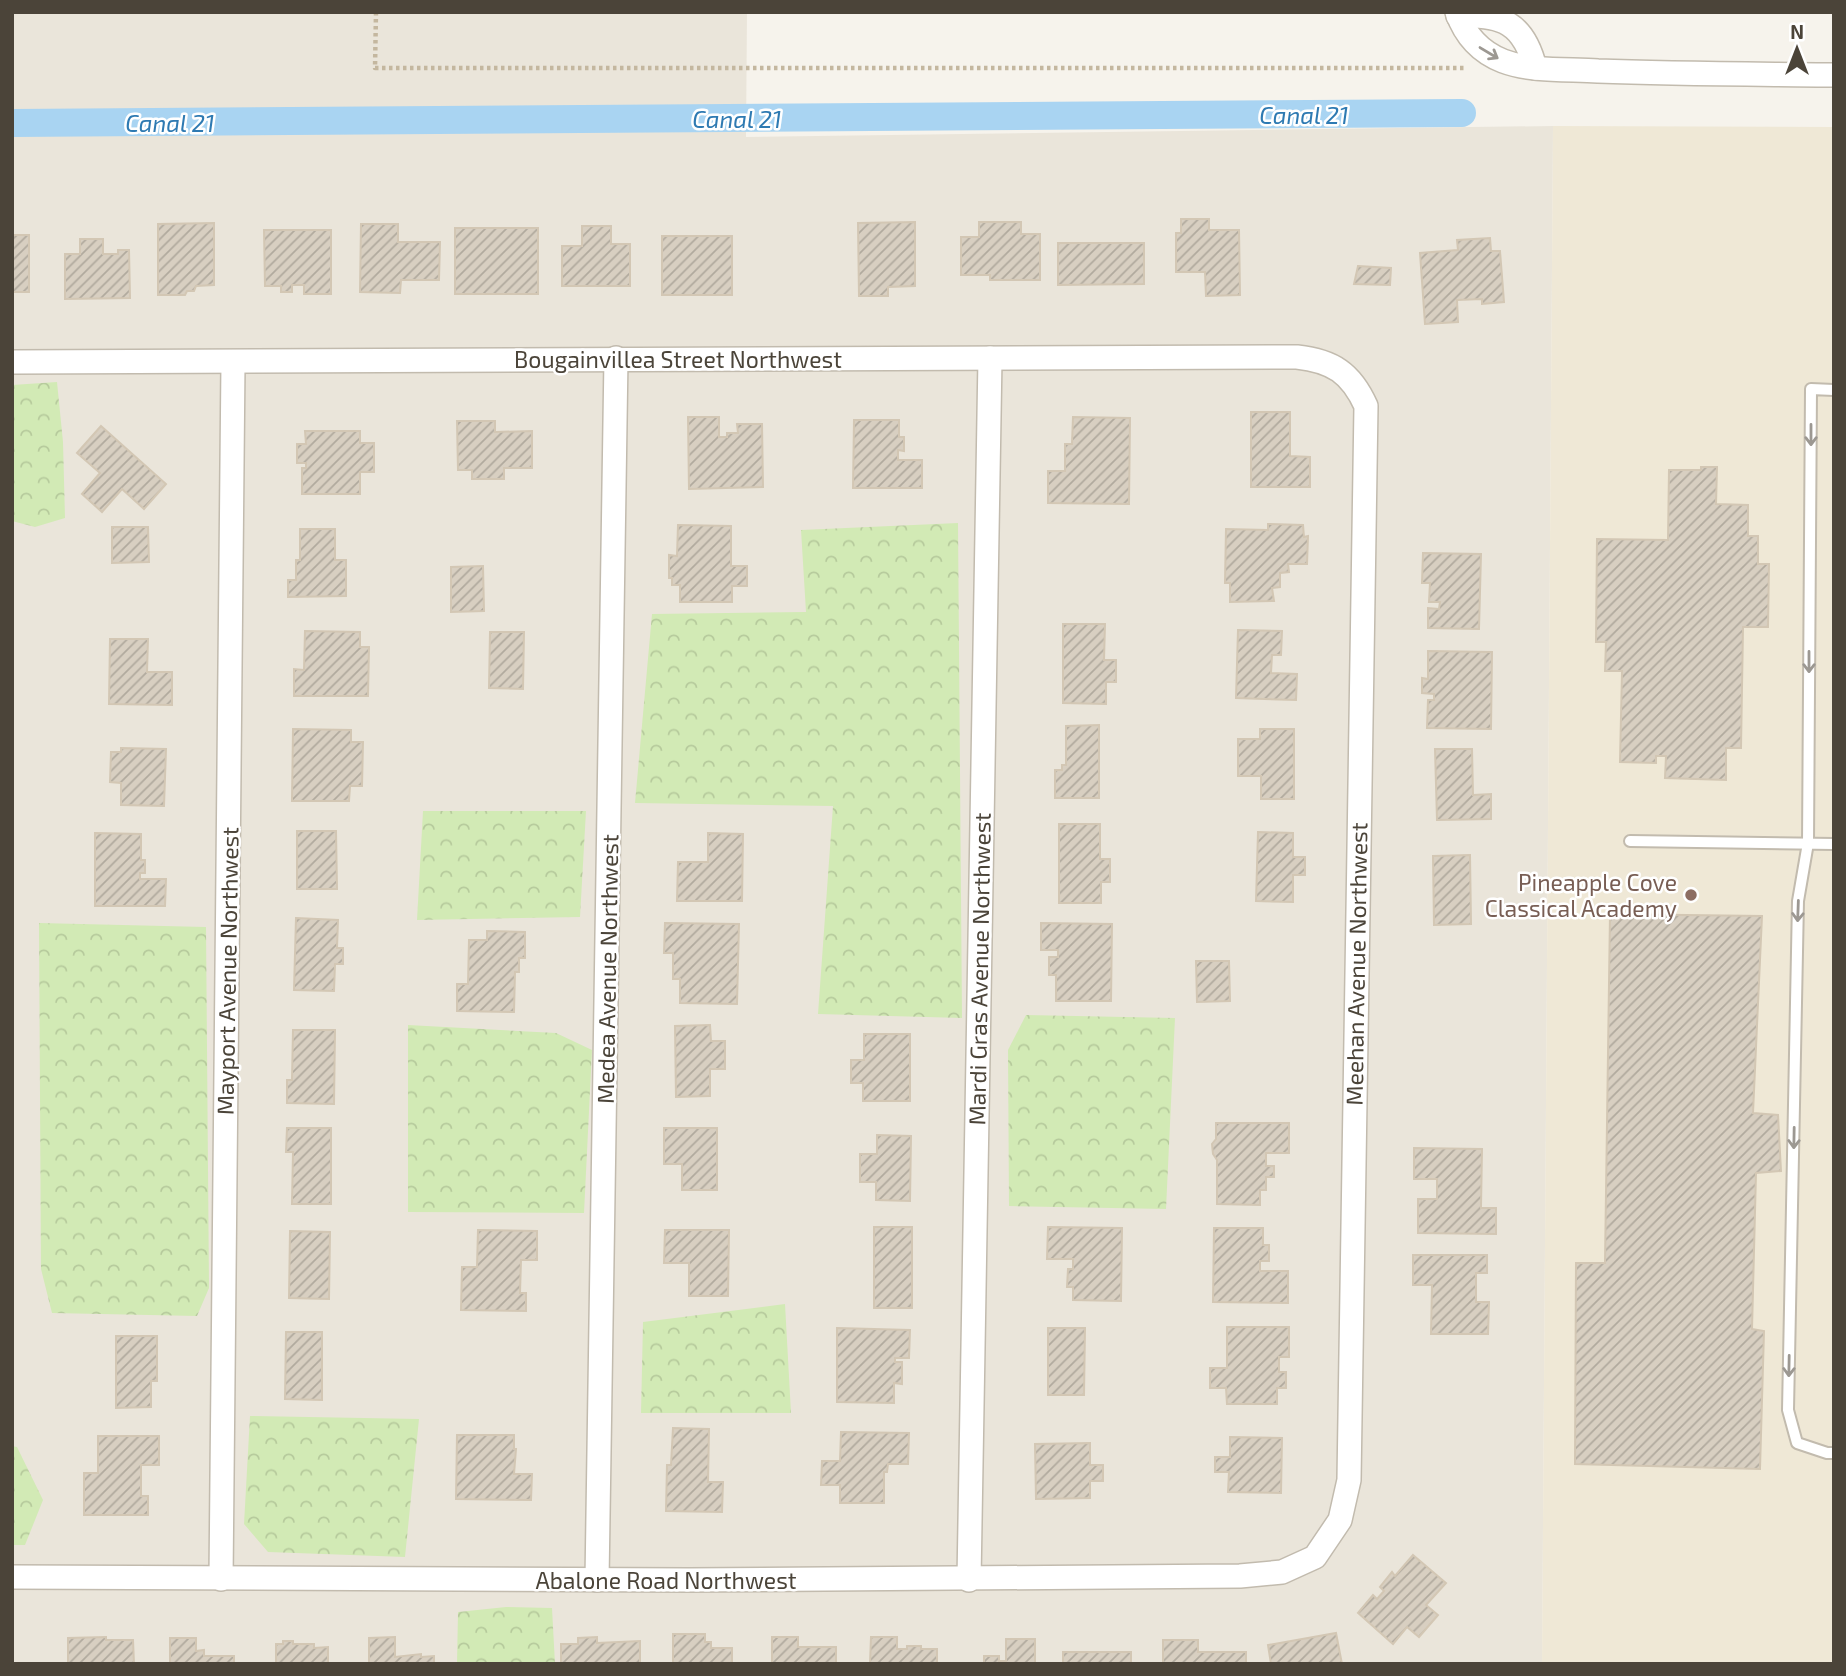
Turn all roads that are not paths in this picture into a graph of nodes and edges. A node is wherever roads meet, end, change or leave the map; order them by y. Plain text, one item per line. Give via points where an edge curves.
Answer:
1 (1458, 14) edge
2 (1535, 68) junction
3 (1834, 75) edge
4 (616, 358) junction
5 (990, 358) junction
6 (12, 362) edge
7 (233, 363) junction
8 (1340, 372) joint
9 (1834, 390) edge
10 (1630, 842) dead end
11 (1808, 843) junction
12 (1834, 844) edge
13 (1834, 1453) edge
14 (1315, 1556) joint
15 (12, 1577) edge
16 (221, 1579) junction
17 (597, 1580) junction
18 (969, 1580) junction

1 -> 2 street via 1480,49 1504,61
1 - 2 street via 1509,23 1525,40
2 - 3 street
4 - 5 street, Bougainvillea Street Northwest
4 - 7 street, Bougainvillea Street Northwest
4 - 17 street, Medea Avenue Northwest
5 - 8 street, Bougainvillea Street Northwest via 1297,357 1320,360
5 - 18 street, Mardi Gras Avenue Northwest
6 - 7 street, Bougainvillea Street Northwest
7 - 16 street, Mayport Avenue Northwest
8 - 14 street, Meehan Avenue Northwest via 1358,388 1366,406 1349,1480 1340,1520
9 -> 11 lane via 1811,389
10 - 11 lane
11 - 12 lane
11 -> 13 lane via 1798,901 1788,1410 1797,1443
14 - 18 street, Abalone Road Northwest via 1282,1572 1240,1576
15 - 16 street, Abalone Road Northwest
16 - 17 street, Abalone Road Northwest
17 - 18 street, Abalone Road Northwest

